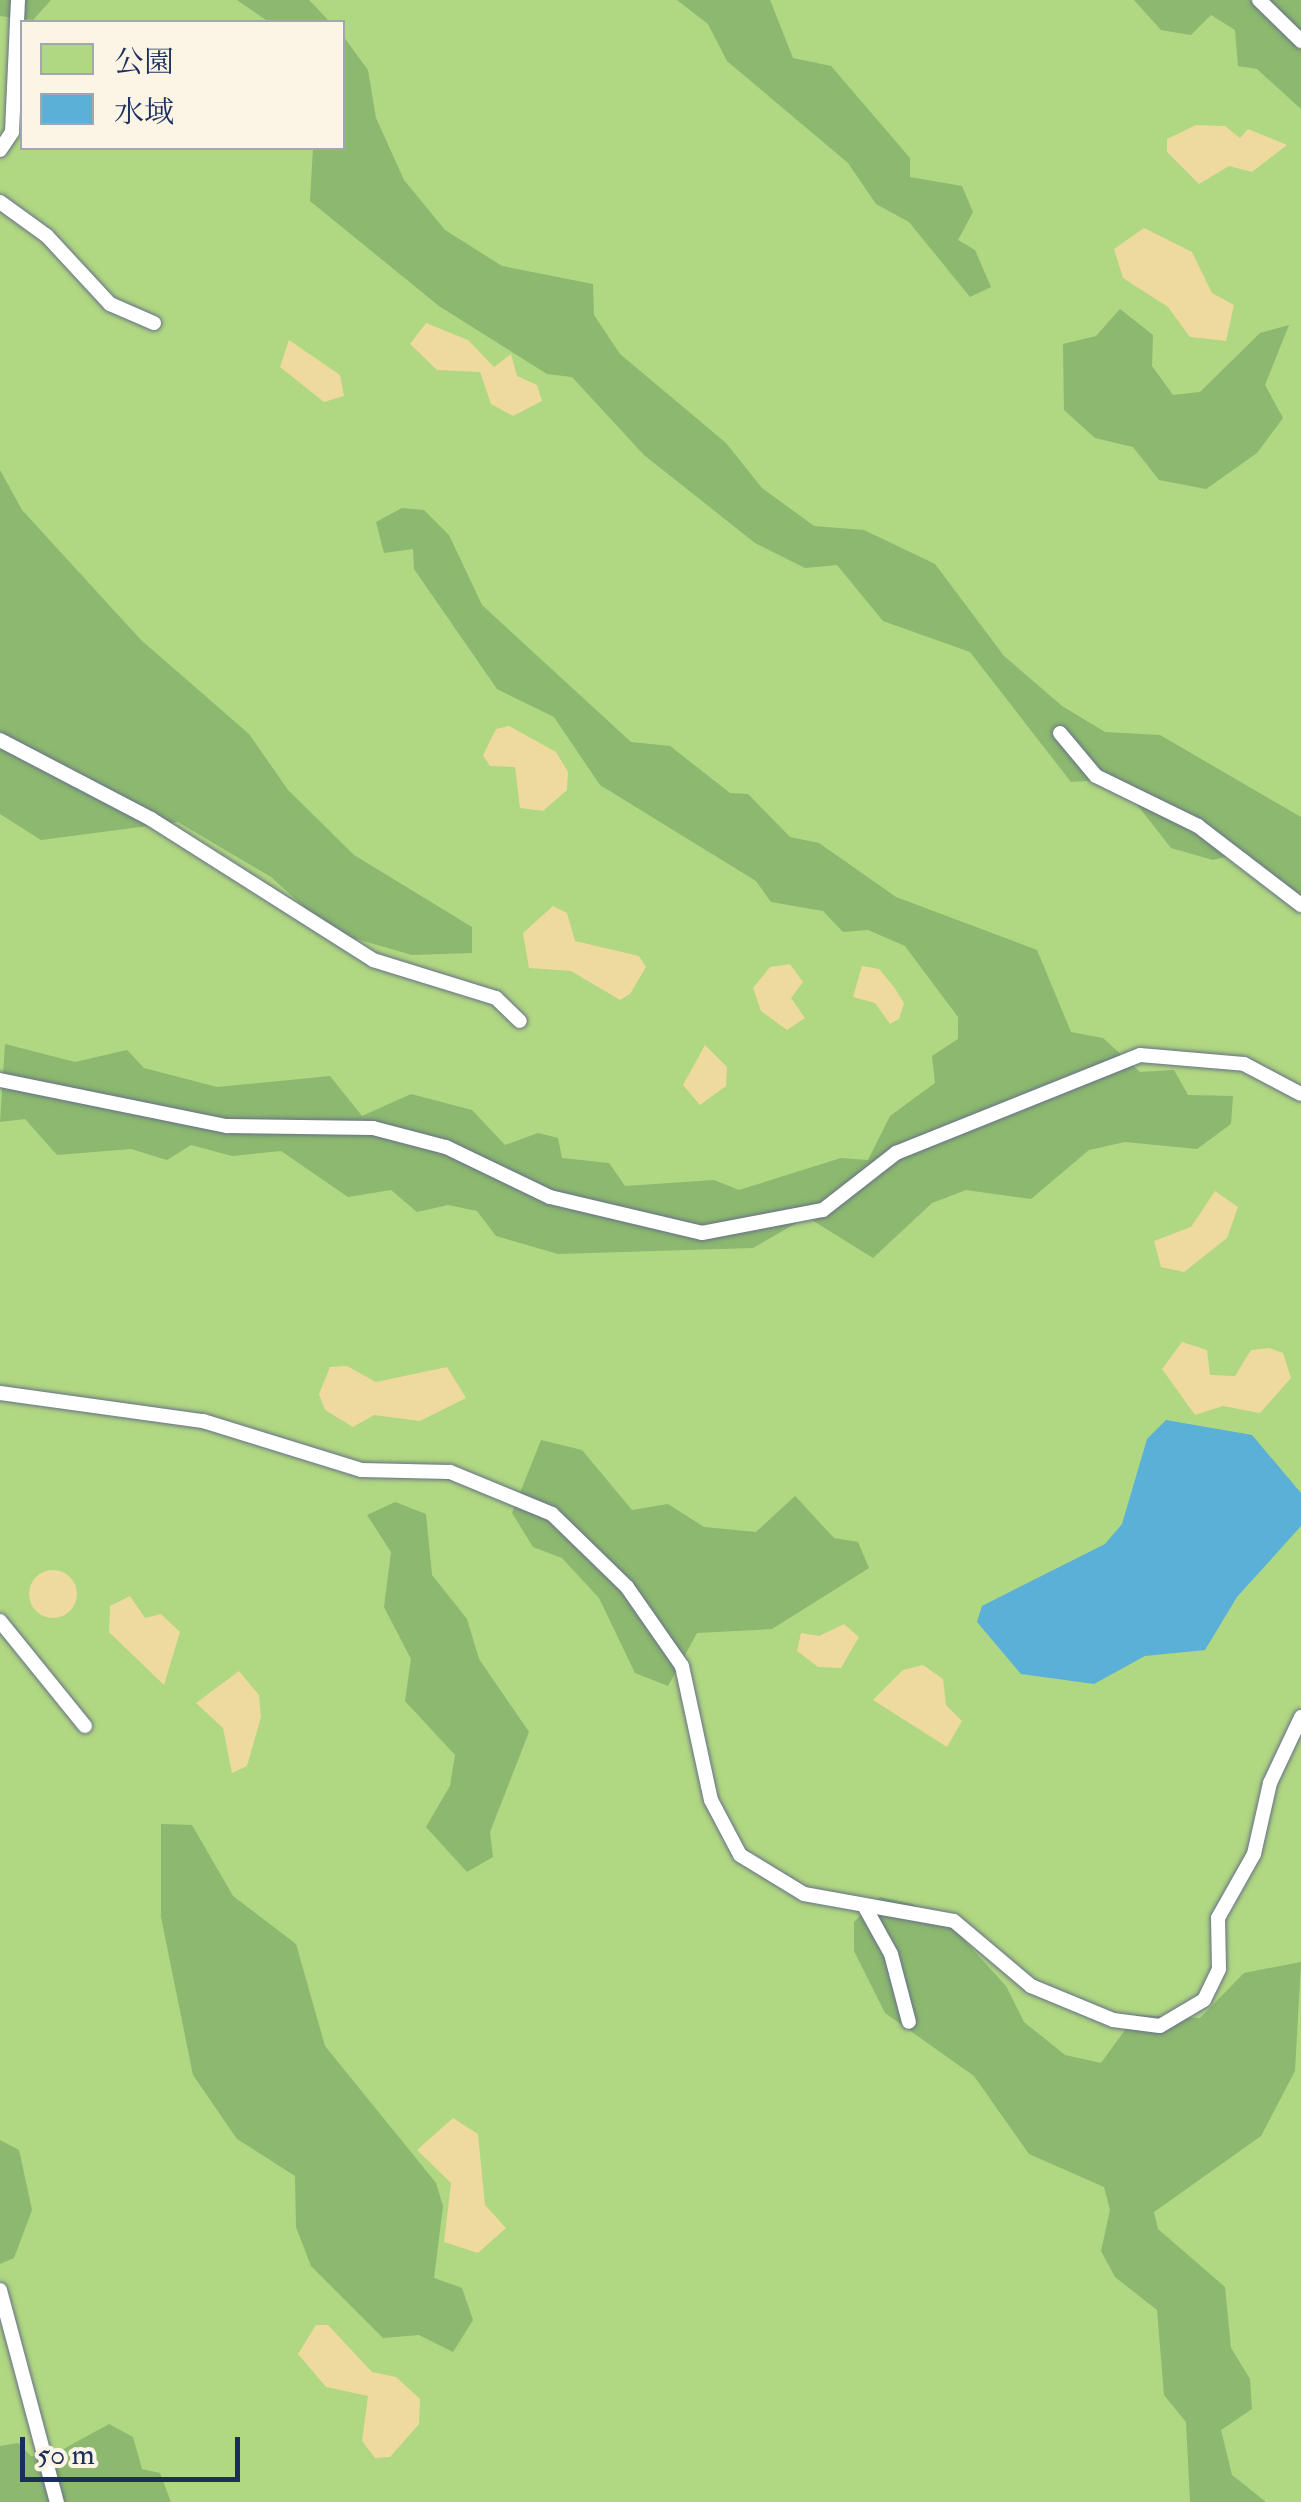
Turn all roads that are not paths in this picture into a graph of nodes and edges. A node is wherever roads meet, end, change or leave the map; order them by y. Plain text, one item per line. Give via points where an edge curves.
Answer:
1 (18, 0) edge
2 (1258, 0) edge
3 (1301, 40) edge
4 (0, 150) edge
5 (0, 202) edge
6 (154, 323) dead end
7 (1060, 733) dead end
8 (0, 740) edge
9 (1301, 905) edge
10 (520, 1022) dead end
11 (0, 1080) edge
12 (1301, 1094) edge
13 (0, 1393) edge
14 (0, 1621) edge
15 (1301, 1717) edge
16 (85, 1726) dead end
17 (866, 1909) junction
18 (909, 2022) dead end
19 (0, 2290) edge
20 (57, 2502) edge

1 - 4 lane via 12,132
2 - 3 lane
5 - 6 lane via 47,236 110,304
7 - 9 lane via 1108,784 1198,826
8 - 10 lane via 151,819 373,960 496,998
11 - 12 lane via 227,1126 373,1128 446,1147 550,1197 702,1233 823,1210 896,1153 1140,1055 1244,1064
13 - 17 lane via 203,1422 362,1470 450,1472 552,1514 628,1587 682,1666 711,1800 740,1855 804,1894
14 - 16 lane
15 - 17 lane via 1270,1782 1254,1854 1218,1918 1214,1982 1174,2022 1141,2027 1082,2010 1031,1986 954,1921
17 - 18 lane via 891,1954
19 - 20 lane

